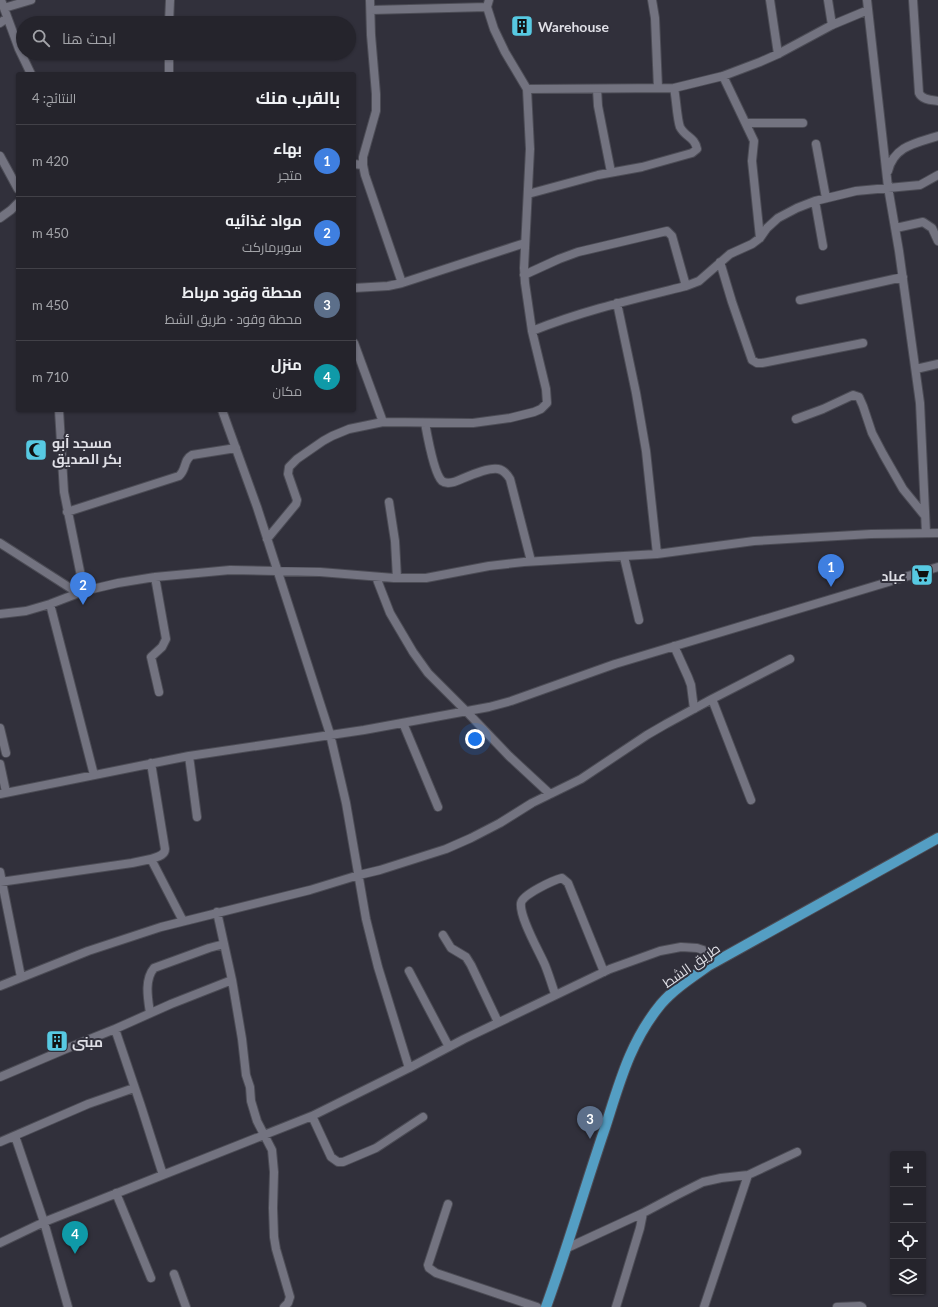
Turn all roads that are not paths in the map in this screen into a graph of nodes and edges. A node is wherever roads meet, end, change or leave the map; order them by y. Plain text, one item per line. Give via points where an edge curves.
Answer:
1 (31, 0) edge
2 (170, 0) edge
3 (370, 0) edge
4 (652, 0) edge
5 (770, 0) edge
6 (828, 0) edge
7 (867, 0) edge
8 (914, 0) edge
9 (2, 4) edge
10 (488, 4) edge
11 (371, 10) junction
12 (868, 10) junction
13 (169, 16) edge
14 (7, 18) junction
15 (0, 22) edge
16 (832, 25) junction
17 (16, 41) edge
18 (778, 54) junction
19 (24, 60) edge
20 (169, 60) edge
21 (30, 72) edge
22 (169, 72) edge
23 (723, 76) junction
24 (658, 88) junction
25 (674, 88) junction
26 (527, 89) junction
27 (597, 89) junction
28 (938, 101) edge
29 (746, 123) junction
30 (803, 123) dead end
31 (938, 136) edge
32 (816, 144) dead end
33 (0, 156) edge
34 (356, 164) edge
35 (363, 165) junction
36 (611, 172) junction
37 (887, 174) junction
38 (938, 176) edge
39 (16, 184) edge
40 (888, 187) junction
41 (528, 194) junction
42 (826, 198) junction
43 (815, 201) junction
44 (16, 205) edge
45 (0, 218) edge
46 (896, 228) junction
47 (760, 238) junction
48 (938, 241) edge
49 (525, 243) junction
50 (823, 246) dead end
51 (720, 262) junction
52 (524, 275) junction
53 (903, 277) junction
54 (402, 283) junction
55 (686, 286) junction
56 (356, 288) edge
57 (800, 300) dead end
58 (617, 303) junction
59 (532, 331) junction
60 (863, 343) dead end
61 (356, 348) edge
62 (938, 364) edge
63 (916, 369) junction
64 (59, 412) edge
65 (223, 412) edge
66 (796, 419) dead end
67 (383, 422) junction
68 (425, 423) junction
69 (236, 448) junction
70 (389, 502) dead end
71 (67, 512) junction
72 (925, 516) junction
73 (926, 533) junction
74 (938, 533) edge
75 (267, 539) junction
76 (0, 543) edge
77 (657, 554) junction
78 (624, 556) junction
79 (531, 561) junction
80 (938, 567) edge
81 (277, 571) junction
82 (155, 577) junction
83 (376, 577) junction
84 (397, 578) junction
85 (81, 592) junction
86 (50, 604) junction
87 (0, 614) edge
88 (639, 620) dead end
89 (674, 646) junction
90 (790, 659) dead end
91 (159, 692) dead end
92 (712, 699) junction
93 (694, 709) junction
94 (467, 712) junction
95 (403, 723) junction
96 (0, 728) edge
97 (330, 734) junction
98 (6, 753) dead end
99 (189, 756) junction
100 (151, 763) junction
101 (0, 764) edge
102 (94, 775) junction
103 (3, 793) edge
104 (550, 794) junction
105 (751, 800) dead end
106 (438, 807) dead end
107 (197, 817) dead end
108 (938, 838) edge
109 (151, 859) junction
110 (0, 872) edge
111 (359, 875) junction
112 (1, 882) edge
113 (217, 912) junction
114 (182, 921) junction
115 (443, 935) dead end
116 (224, 944) junction
117 (717, 961) junction
118 (409, 970) dead end
119 (604, 972) junction
120 (21, 977) junction
121 (232, 980) junction
122 (0, 986) edge
123 (555, 994) junction
124 (150, 1013) junction
125 (498, 1022) junction
126 (115, 1029) junction
127 (449, 1047) junction
128 (409, 1068) junction
129 (0, 1077) edge
130 (134, 1088) junction
131 (312, 1116) junction
132 (423, 1117) dead end
133 (264, 1135) junction
134 (15, 1136) junction
135 (0, 1142) edge
136 (797, 1152) dead end
137 (163, 1175) junction
138 (748, 1175) junction
139 (116, 1192) junction
140 (448, 1204) dead end
141 (643, 1213) junction
142 (44, 1222) junction
143 (0, 1243) edge
144 (567, 1248) junction
145 (174, 1274) dead end
146 (151, 1278) dead end
147 (68, 1307) edge
148 (186, 1307) edge
149 (284, 1307) edge
150 (537, 1307) edge
151 (546, 1307) edge
152 (616, 1307) edge
153 (704, 1307) edge
154 (838, 1307) edge
155 (862, 1307) edge

1 - 9 street
2 - 13 street
3 - 11 street
4 - 24 street
5 - 18 street
6 - 16 street
7 - 12 street
8 - 28 street via 919,93 924,98
9 - 14 street
10 - 11 street
10 - 26 street via 494,29
11 - 35 street via 376,111
12 - 16 street
12 - 37 street
14 - 15 street
14 - 17 street
16 - 18 street
18 - 23 street
19 - 21 street
20 - 22 street
23 - 25 street
23 - 29 street
24 - 25 street
24 - 27 street
25 - 36 street via 680,126 696,143 697,149 692,153 642,168
26 - 27 street
26 - 41 street via 530,149
27 - 36 street
29 - 30 street
29 - 47 street via 754,141 752,161
31 - 37 street via 898,152 890,163
32 - 42 street
33 - 39 street
34 - 35 street
35 - 54 street
36 - 41 street
37 - 40 street
38 - 40 street via 920,185
40 - 42 street
40 - 46 street
41 - 49 street
42 - 43 street
43 - 47 street via 778,218
43 - 50 street
44 - 45 street
46 - 48 street via 923,222 932,228
46 - 53 street
47 - 51 street
49 - 52 street
49 - 54 street
51 - 55 street via 699,281
51 - 60 street via 752,360 757,363
52 - 55 street via 578,252 667,231 672,236
52 - 59 street
53 - 57 street
53 - 63 street
54 - 56 street
55 - 58 street
58 - 59 street via 568,317
58 - 77 street via 646,451
59 - 68 street via 546,389 547,403 542,409 510,418 473,423
61 - 67 street
62 - 63 street
63 - 72 street
64 - 71 street
65 - 69 street
66 - 72 street via 853,396 859,398 883,454 903,489
67 - 68 street
67 - 75 street via 349,429 332,436 293,462 288,474 296,504
68 - 79 street via 437,472 442,481 449,484 490,469 499,469 506,473 510,479
69 - 71 street via 192,455 185,462 184,470 179,476
69 - 75 street
70 - 84 street
71 - 85 street
72 - 73 street
73 - 74 street
73 - 77 street via 754,541
75 - 81 street
76 - 85 street
77 - 78 street
78 - 79 street
78 - 88 street
79 - 84 street via 426,578
80 - 89 street
81 - 82 street via 230,570
81 - 83 street
81 - 97 street
82 - 85 street
82 - 91 street via 166,639 162,647 151,657
83 - 84 street
83 - 94 street via 390,613 423,667
85 - 86 street
86 - 87 street via 26,611
86 - 102 street
89 - 93 street via 691,685
89 - 94 street via 512,700
90 - 92 street
92 - 93 street
92 - 105 street
93 - 104 street via 647,735 581,779
94 - 95 street
94 - 104 street
95 - 97 street
95 - 106 street
96 - 98 street
97 - 99 street
97 - 111 street
99 - 100 street
99 - 107 street
100 - 102 street
100 - 109 street via 165,848 162,854
101 - 103 street
102 - 103 street
104 - 111 street via 500,823 446,849
108 - 117 main road, طريق الشط
109 - 112 street
109 - 114 street
110 - 112 street
111 - 113 street via 310,890
111 - 128 street via 366,919 378,967
112 - 120 street
113 - 114 street
113 - 116 street
114 - 120 street via 88,951
115 - 125 street via 451,948 466,957 472,965
116 - 121 street
116 - 124 street via 154,968 148,980
117 - 119 street via 703,950 681,947 660,951
117 - 144 main road, طريق الشط via 670,995 654,1013 635,1043 624,1068
118 - 127 street
119 - 123 street
119 - 123 street via 572,890 567,881 561,878 527,895 521,904
120 - 122 street
121 - 124 street
121 - 133 street via 250,1098
123 - 125 street
124 - 126 street
125 - 127 street
126 - 129 street
126 - 130 street
127 - 128 street
128 - 131 street
130 - 134 street via 88,1104
130 - 137 street
131 - 132 street via 331,1157 340,1162 376,1148
131 - 133 street
133 - 137 street
133 - 149 street via 270,1145 274,1162 274,1237 290,1297
134 - 135 street
134 - 142 street
136 - 138 street
137 - 139 street
138 - 141 street via 703,1182
138 - 153 street
139 - 142 street
139 - 146 street
140 - 150 street via 430,1255 429,1268 436,1273
141 - 144 street
141 - 152 street
142 - 143 street
142 - 147 street
144 - 151 main road, طريق الشط
145 - 148 street
154 - 155 street

